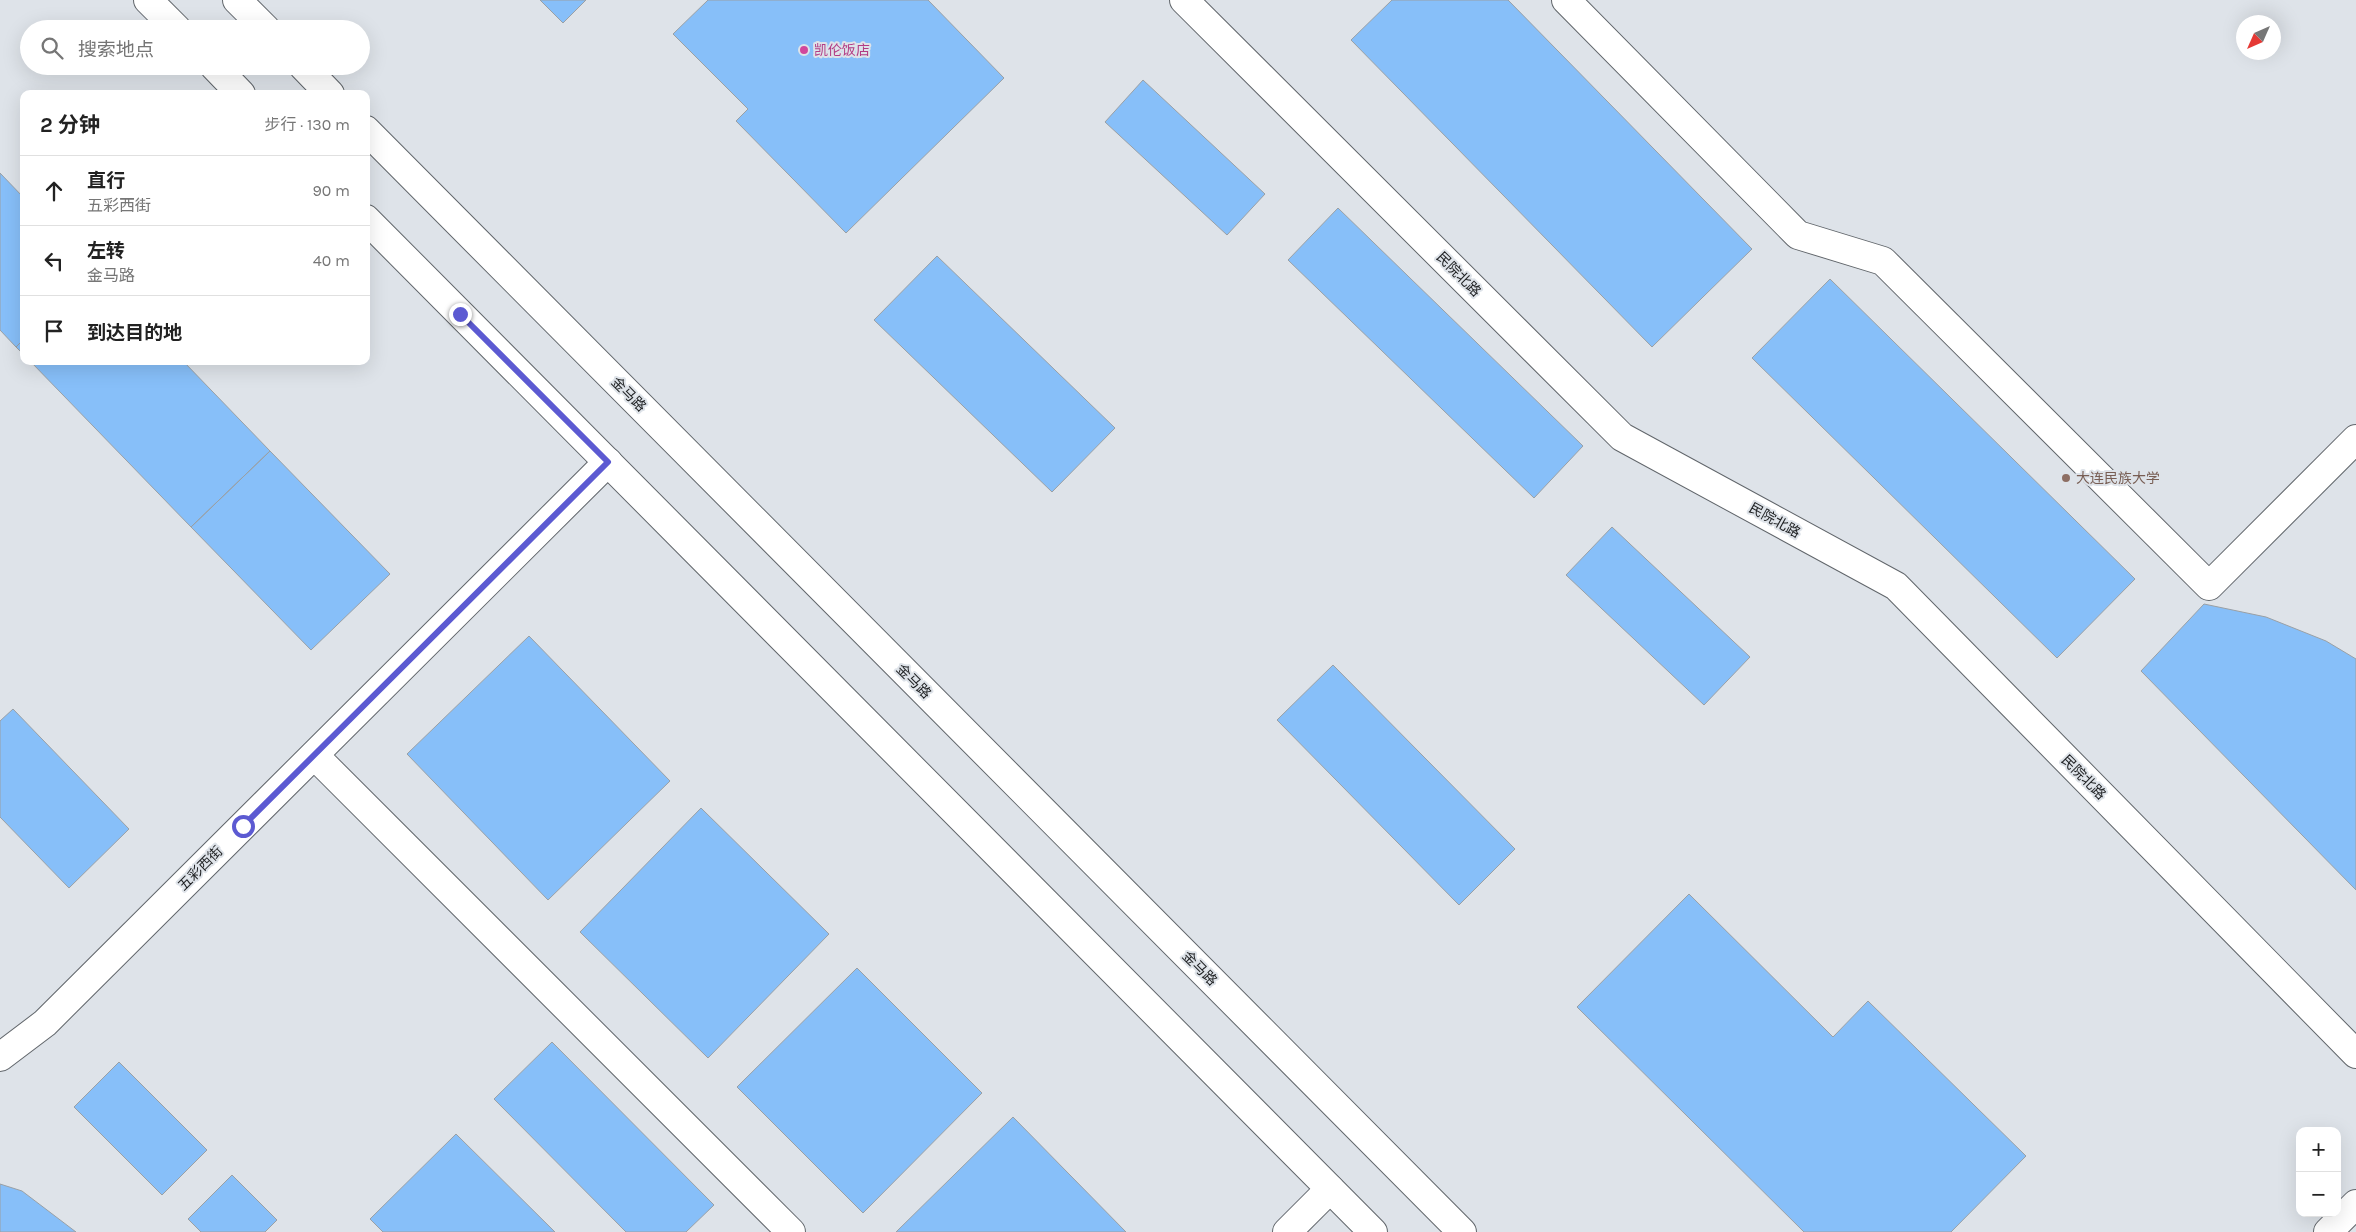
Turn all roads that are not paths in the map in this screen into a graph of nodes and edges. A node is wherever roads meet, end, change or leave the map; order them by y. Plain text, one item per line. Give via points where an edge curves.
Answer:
1 (148, 0) edge
2 (237, 0) edge
3 (1184, 0) edge
4 (1566, 0) edge
5 (168, 20) edge
6 (257, 20) edge
7 (223, 75) edge
8 (312, 75) edge
9 (238, 90) edge
10 (326, 90) edge
11 (370, 134) edge
12 (370, 223) edge
13 (2356, 439) edge
14 (608, 462) junction
15 (314, 755) junction
16 (2356, 1054) edge
17 (0, 1057) edge
18 (1330, 1189) junction
19 (2356, 1204) edge
20 (790, 1232) edge
21 (1287, 1232) edge
22 (1373, 1232) edge
23 (1462, 1232) edge
24 (2328, 1232) edge

1 - 5 street
2 - 6 street
3 - 16 street, 民院北路 via 1622,437 1896,586
4 - 13 street via 1798,235 1883,261 2209,586
7 - 9 street
8 - 10 street
11 - 23 street, 金马路
12 - 14 street
14 - 15 street, 五彩西街
14 - 18 street
15 - 17 street, 五彩西街 via 45,1023
15 - 20 street
18 - 21 street
18 - 22 street
19 - 24 street

